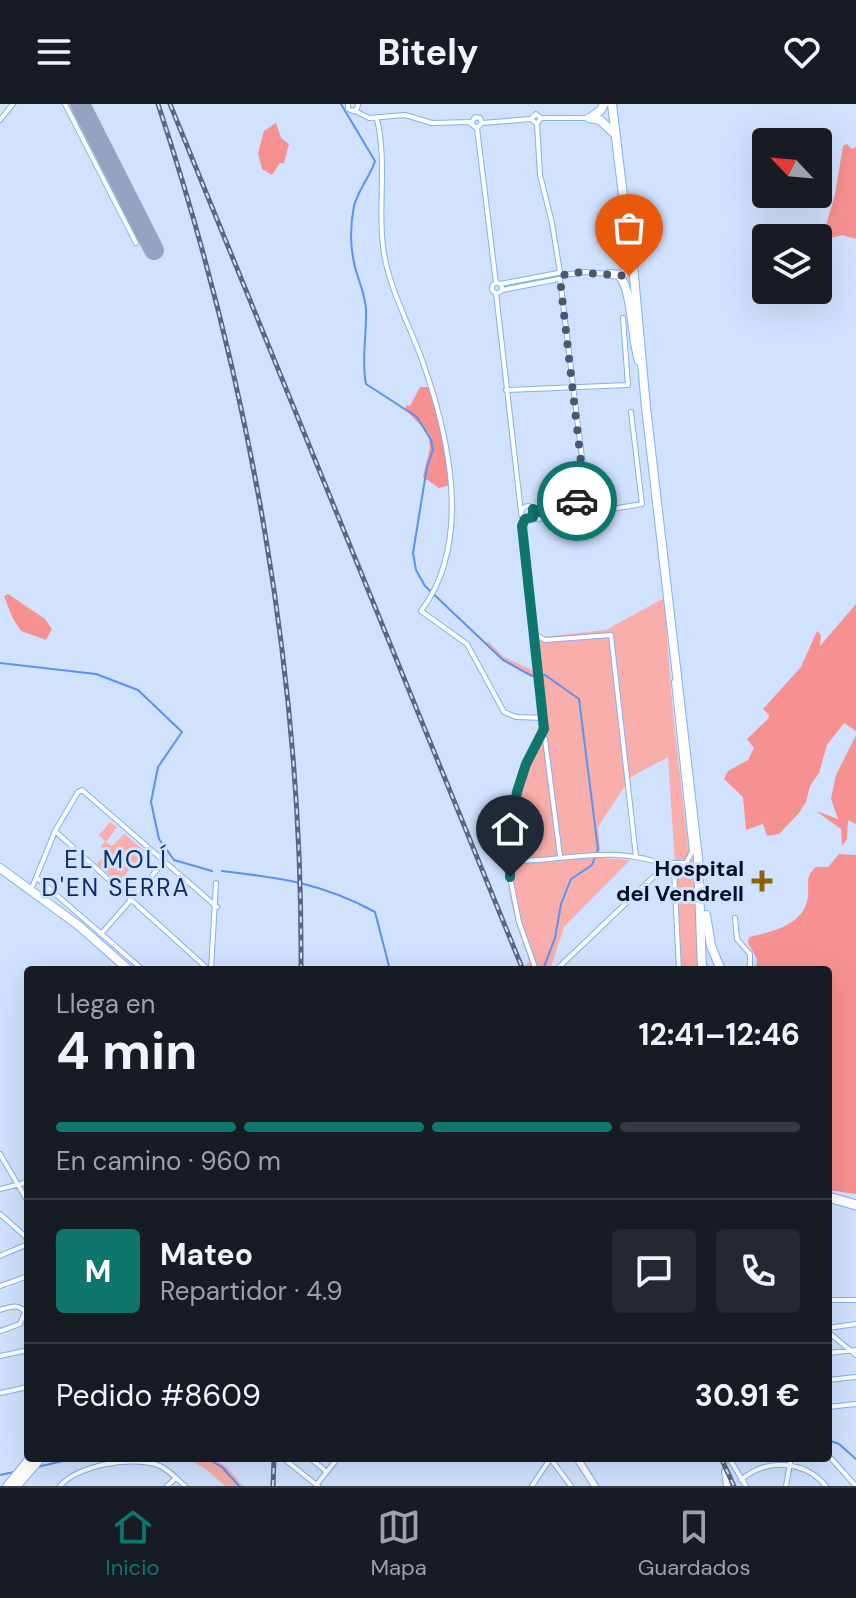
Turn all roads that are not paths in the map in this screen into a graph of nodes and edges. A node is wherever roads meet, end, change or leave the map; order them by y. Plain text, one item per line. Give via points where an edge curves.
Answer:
1 (13, 104) edge
2 (65, 104) edge
3 (348, 104) edge
4 (358, 104) edge
5 (612, 104) edge
6 (602, 107) edge
7 (355, 111) junction
8 (541, 118) junction
9 (589, 118) junction
10 (377, 119) junction
11 (531, 119) junction
12 (0, 120) edge
13 (471, 122) junction
14 (605, 123) junction
15 (537, 124) junction
16 (480, 125) junction
17 (617, 137) junction
18 (136, 243) dead end
19 (630, 246) junction
20 (609, 274) joint
21 (560, 276) junction
22 (625, 278) junction
23 (499, 288) junction
24 (639, 314) junction
25 (623, 318) dead end
26 (643, 376) junction
27 (573, 386) junction
28 (506, 390) junction
29 (631, 412) dead end
30 (583, 480) junction
31 (519, 492) junction
32 (576, 504) junction
33 (532, 508) junction
34 (581, 508) junction
35 (521, 512) junction
36 (558, 515) junction
37 (547, 516) junction
38 (527, 519) junction
39 (668, 593) junction
40 (536, 640) junction
41 (544, 718) junction
42 (541, 736) junction
43 (55, 831) junction
44 (560, 856) junction
45 (636, 857) junction
46 (510, 861) junction
47 (164, 862) junction
48 (667, 864) junction
49 (0, 868) edge
50 (216, 883) dead end
51 (699, 883) junction
52 (34, 886) junction
53 (132, 897) junction
54 (217, 907) junction
55 (735, 918) dead end
56 (101, 934) junction
57 (124, 966) edge
58 (138, 966) edge
59 (206, 966) edge
60 (210, 966) edge
61 (535, 966) edge
62 (560, 966) edge
63 (679, 966) edge
64 (703, 966) edge
65 (719, 966) edge
66 (750, 966) edge
67 (0, 1154) edge
68 (24, 1184) edge
69 (20, 1185) junction
70 (0, 1189) edge
71 (24, 1194) edge
72 (832, 1199) edge
73 (856, 1205) edge
74 (0, 1214) edge
75 (24, 1226) edge
76 (17, 1229) junction
77 (24, 1235) edge
78 (24, 1246) edge
79 (0, 1256) edge
80 (24, 1277) edge
81 (0, 1286) edge
82 (832, 1300) edge
83 (856, 1300) edge
84 (842, 1301) junction
85 (856, 1307) edge
86 (0, 1310) edge
87 (24, 1310) edge
88 (24, 1316) edge
89 (856, 1324) edge
90 (832, 1329) edge
91 (0, 1331) edge
92 (832, 1334) edge
93 (24, 1351) edge
94 (848, 1351) junction
95 (832, 1353) edge
96 (856, 1353) edge
97 (0, 1356) edge
98 (856, 1377) edge
99 (832, 1380) edge
100 (24, 1388) edge
101 (0, 1393) edge
102 (856, 1404) edge
103 (832, 1407) edge
104 (832, 1459) edge
105 (119, 1462) edge
106 (144, 1462) edge
107 (288, 1462) edge
108 (315, 1462) edge
109 (335, 1462) edge
110 (547, 1462) edge
111 (553, 1462) edge
112 (580, 1462) edge
113 (731, 1462) edge
114 (775, 1462) edge
115 (790, 1462) edge
116 (29, 1465) edge
117 (775, 1465) junction
118 (789, 1466) junction
119 (327, 1472) junction
120 (725, 1472) tunnel mouth
121 (176, 1478) junction
122 (741, 1480) junction
123 (182, 1485) edge
124 (317, 1485) edge
125 (727, 1485) edge
126 (12, 1486) edge
127 (60, 1486) edge
128 (167, 1486) edge
129 (532, 1486) edge
130 (571, 1486) edge
131 (595, 1486) edge
132 (746, 1486) edge
133 (786, 1486) edge
134 (826, 1486) edge
135 (856, 1486) edge

1 - 12 street
2 - 18 street
3 - 7 street
4 - 7 street
5 - 17 main road
6 - 9 main road
6 - 14 main road
7 - 10 street
8 - 9 street
8 - 11 street via 536,114
8 - 15 street
9 - 14 main road
10 - 13 street via 405,115 432,123
10 - 41 street via 383,144 385,261 435,399 452,491 450,537 434,595 421,611 467,644 504,712
11 - 15 street
11 - 16 street
13 - 16 street
13 - 16 street via 476,117
14 - 17 main road
15 - 21 street via 540,175
16 - 23 street
17 - 19 main road
19 - 22 main road
19 - 24 main road
20 - 21 street
20 - 22 main road
21 - 23 street
21 - 27 street
22 - 24 main road
22 - 26 main road
23 - 28 street
24 - 26 main road
25 - 27 street via 628,385
26 - 39 main road
27 - 28 street
27 - 30 street
28 - 31 street
29 - 34 street via 642,504
30 - 32 street
30 - 34 street via 586,498
31 - 33 street
31 - 35 street
32 - 34 street
32 - 36 street
33 - 35 street
33 - 37 street
33 - 38 street via 534,515
34 - 36 street
35 - 38 street
36 - 37 street
37 - 38 street
38 - 40 street via 522,526
39 - 48 street via 692,852 686,863
39 - 51 main road
40 - 41 street
40 - 45 street via 611,635
41 - 42 street
42 - 44 street
42 - 46 street via 517,792
43 - 47 street via 82,790
43 - 52 street
43 - 53 street
44 - 45 street
44 - 46 street
45 - 48 street
46 - 61 street via 512,899
47 - 53 street
47 - 54 street
48 - 62 street
48 - 63 street via 674,869
49 - 52 main road
50 - 54 street
51 - 64 main road
51 - 65 main road
52 - 56 street
52 - 57 main road
53 - 56 street
53 - 59 street
54 - 60 street
55 - 66 street via 737,939 750,954
56 - 58 street
67 - 69 street
68 - 69 street
69 - 70 street
69 - 71 street
72 - 73 highway
74 - 76 street
75 - 76 street
76 - 77 street
78 - 79 street
80 - 81 street
82 - 84 street
83 - 84 street
84 - 85 street
86 - 87 street via 19,1306
88 - 91 street via 20,1324
89 - 90 street
92 - 94 street
93 - 97 street
94 - 95 street
94 - 96 street
98 - 99 street
100 - 101 street
102 - 103 street
104 - 135 street
105 - 127 street via 73,1473
106 - 121 street
107 - 124 street
108 - 119 street
109 - 119 street
110 - 129 street
111 - 130 street
112 - 131 street
113 - 122 street
114 - 117 street
115 - 118 street
116 - 126 highway
116 - 126 highway
117 - 118 street
117 - 122 street
118 - 133 street
118 - 134 street via 809,1471
119 - 124 street
120 - 125 street
121 - 123 street
121 - 128 street
122 - 132 street

